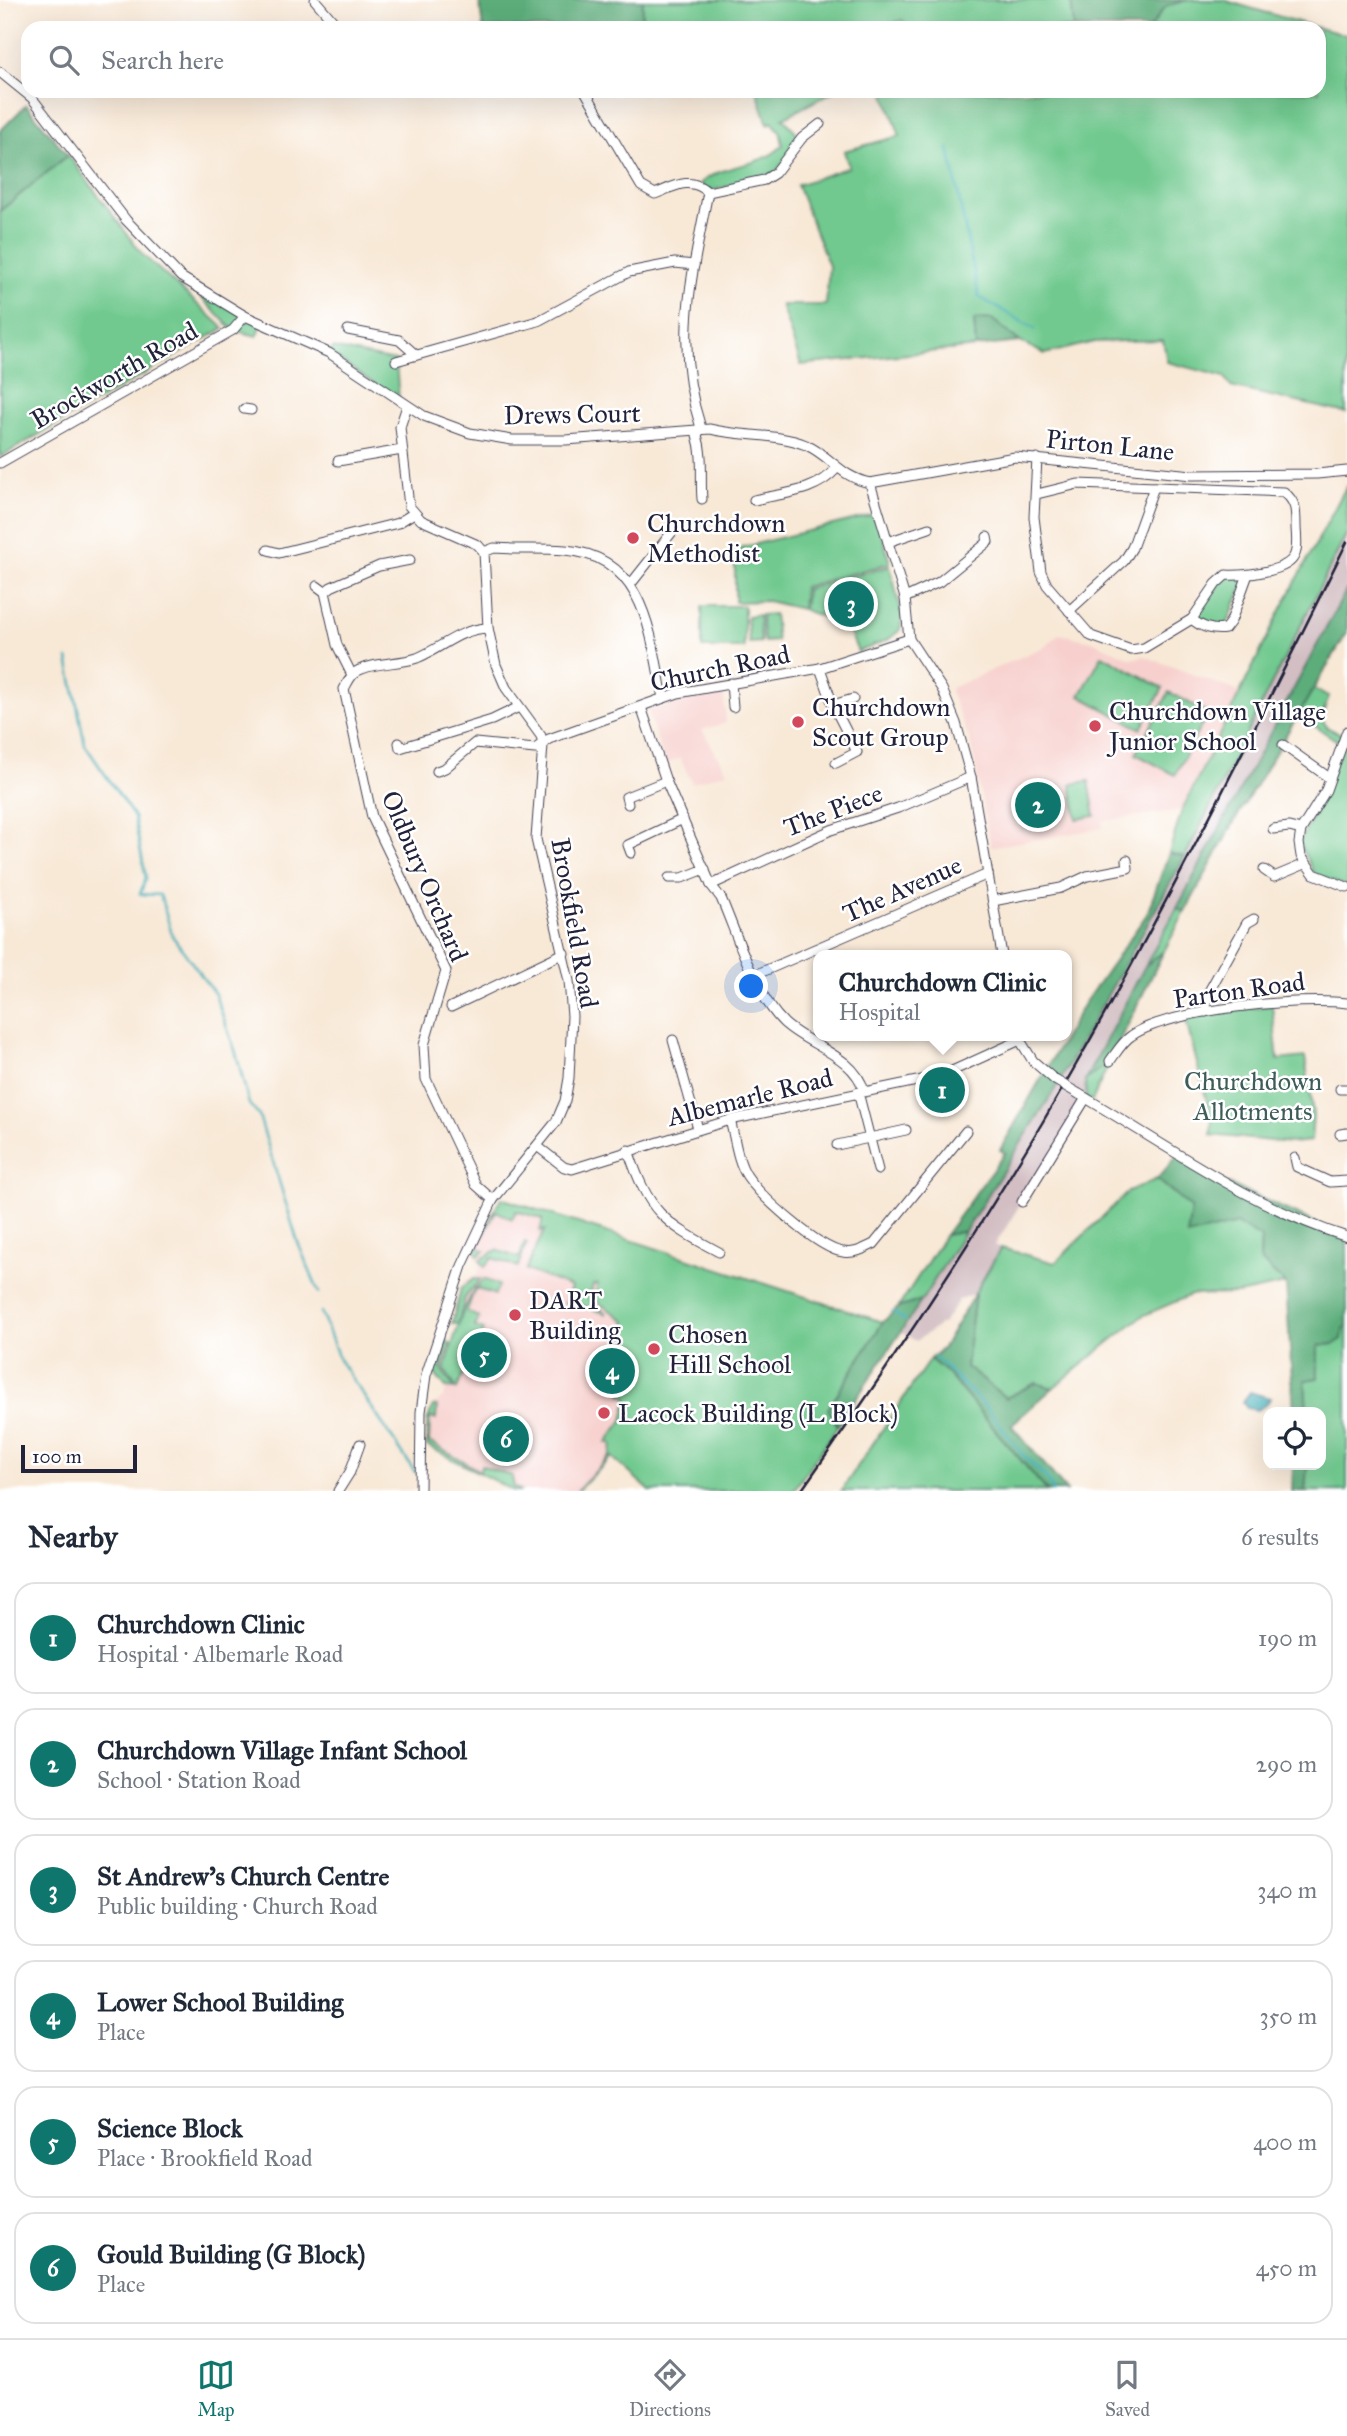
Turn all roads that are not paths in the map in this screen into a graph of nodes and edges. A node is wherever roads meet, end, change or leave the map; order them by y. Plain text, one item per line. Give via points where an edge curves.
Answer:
1 (315, 0) edge
2 (333, 21) edge
3 (0, 72) edge
4 (21, 88) edge
5 (33, 98) edge
6 (589, 98) edge
7 (820, 124) dead end
8 (708, 192) junction
9 (694, 265) junction
10 (245, 316) junction
11 (348, 330) dead end
12 (416, 355) junction
13 (396, 361) dead end
14 (407, 406) junction
15 (701, 428) junction
16 (402, 450) junction
17 (1037, 458) junction
18 (338, 461) dead end
19 (0, 463) edge
20 (836, 469) junction
21 (1347, 471) edge
22 (870, 483) junction
23 (1154, 487) junction
24 (1037, 494) junction
25 (702, 499) dead end
26 (754, 500) dead end
27 (414, 513) junction
28 (676, 527) dead end
29 (923, 527) dead end
30 (888, 542) junction
31 (989, 542) dead end
32 (268, 550) dead end
33 (484, 552) junction
34 (405, 558) dead end
35 (1247, 577) junction
36 (630, 585) junction
37 (905, 598) junction
38 (1069, 611) junction
39 (1192, 619) junction
40 (488, 628) junction
41 (909, 639) junction
42 (820, 668) junction
43 (352, 675) junction
44 (731, 683) junction
45 (663, 698) junction
46 (853, 699) dead end
47 (833, 705) junction
48 (519, 707) junction
49 (640, 707) junction
50 (733, 707) dead end
51 (1347, 731) edge
52 (399, 743) dead end
53 (543, 745) junction
54 (1283, 745) dead end
55 (836, 763) dead end
56 (444, 771) dead end
57 (971, 776) junction
58 (1328, 777) junction
59 (666, 781) junction
60 (625, 797) dead end
61 (683, 819) junction
62 (1273, 829) dead end
63 (1301, 830) junction
64 (629, 846) dead end
65 (1126, 860) dead end
66 (1306, 864) junction
67 (705, 869) junction
68 (1264, 870) dead end
69 (988, 874) junction
70 (669, 878) dead end
71 (711, 885) junction
72 (1347, 887) edge
73 (993, 901) junction
74 (1254, 919) dead end
75 (1001, 950) edge
76 (564, 953) junction
77 (755, 975) junction
78 (1347, 1003) edge
79 (451, 1007) dead end
80 (1206, 1012) junction
81 (673, 1040) dead end
82 (1012, 1041) edge
83 (1020, 1041) edge
84 (1110, 1061) dead end
85 (861, 1091) junction
86 (1082, 1096) junction
87 (730, 1120) junction
88 (698, 1129) junction
89 (906, 1130) dead end
90 (966, 1131) dead end
91 (870, 1139) junction
92 (838, 1145) dead end
93 (537, 1146) junction
94 (628, 1150) junction
95 (1297, 1167) dead end
96 (878, 1170) dead end
97 (1347, 1181) edge
98 (494, 1200) junction
99 (1022, 1202) dead end
100 (1347, 1237) edge
101 (719, 1252) dead end
102 (361, 1450) dead end
103 (338, 1491) edge
104 (420, 1491) edge

1 - 2 street
3 - 4 street, Drews Court
5 - 10 street, Drews Court via 162,260
6 - 8 street via 641,186 655,194 689,181
7 - 8 street via 764,180
8 - 9 street
9 - 12 street via 675,263 629,272 538,321
9 - 15 street via 686,310 687,342 692,396
10 - 14 street, Drews Court via 330,353
10 - 19 street, Brockworth Road via 233,330
11 - 12 street via 399,340
12 - 13 street
14 - 15 street, Drews Court via 448,426 513,440
14 - 16 street via 400,427
15 - 20 street, Drews Court via 793,440 809,446
15 - 25 street via 697,435 703,455
16 - 18 street
16 - 27 street via 409,506
17 - 21 street, Pirton Lane via 1192,475
17 - 22 street, Pirton Lane via 992,459
17 - 24 street
20 - 22 street, Drews Court
20 - 26 street via 824,482
22 - 30 street
23 - 24 street via 1078,484
23 - 35 street via 1269,489 1292,499 1296,508 1293,559
23 - 38 street via 1124,561
24 - 38 street via 1034,517 1041,572
27 - 32 street via 398,523 279,552
27 - 33 street
28 - 36 street
29 - 30 street
30 - 37 street
31 - 37 street via 939,582
33 - 36 street via 494,548 567,550 613,568
33 - 40 street
34 - 43 street via 321,589 337,645
35 - 39 street via 1226,575
35 - 39 street via 1225,629
36 - 45 street via 646,611
37 - 41 street
38 - 39 street via 1091,636 1131,650 1144,648
40 - 43 street via 450,639 417,657 362,668
40 - 48 street via 496,664
41 - 42 street, Church Road
41 - 57 street via 942,689
42 - 44 street, Church Road
42 - 47 street
43 - 98 street, Oldbury Orchard via 344,689 372,817 446,971 424,1045 426,1079 476,1185
44 - 45 street, Church Road
44 - 50 street
45 - 49 street, Church Road
46 - 47 street
47 - 55 street via 857,752
48 - 52 street via 400,748
48 - 53 street
49 - 53 street, Church Road
49 - 59 street
51 - 58 street
53 - 56 street via 535,749 475,743
53 - 76 street, Brookfield Road via 536,839
54 - 58 street
57 - 69 street
57 - 71 street, The Piece via 898,808 831,830
58 - 63 street via 1326,790
59 - 60 street
59 - 61 street
61 - 64 street
61 - 67 street
62 - 63 street
63 - 66 street via 1301,856
65 - 73 street via 1128,868 1087,876 1061,888
66 - 68 street via 1274,877
66 - 72 street via 1314,874
67 - 70 street
67 - 71 street
69 - 73 street
69 - 77 street, The Avenue
71 - 77 street
73 - 75 street
74 - 80 street via 1247,923 1207,995
76 - 79 street
76 - 93 street, Brookfield Road via 572,1016 569,1078 556,1122
77 - 85 street via 783,1021 856,1071
78 - 80 street, Parton Road via 1322,1000
80 - 84 street, Parton Road via 1131,1036
81 - 88 street
82 - 85 street, Albemarle Road via 941,1076
83 - 86 street, bridge via 1033,1061
85 - 87 street, Albemarle Road
85 - 91 street
86 - 99 street
86 - 100 street via 1253,1199
87 - 88 street, Albemarle Road
87 - 90 street via 743,1168 760,1191 826,1247 843,1252 874,1244
88 - 94 street, Albemarle Road
89 - 91 street
91 - 92 street
91 - 96 street
93 - 94 street, Albemarle Road via 572,1168
93 - 98 street, Brookfield Road
94 - 101 street via 652,1206 704,1250
95 - 97 street via 1328,1187
98 - 104 street, Brookfield Road via 468,1249 428,1362 421,1412
102 - 103 street

